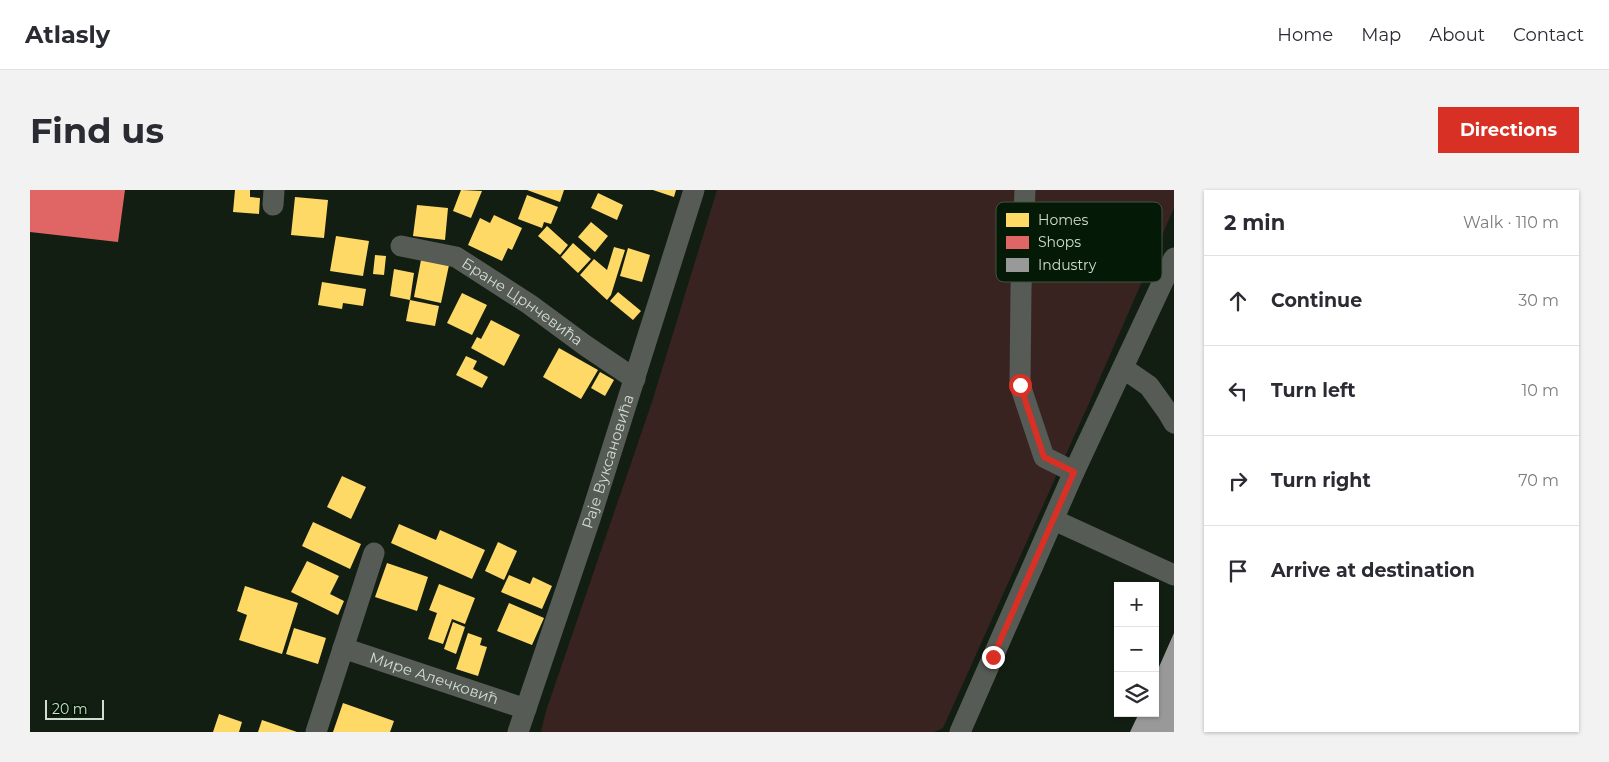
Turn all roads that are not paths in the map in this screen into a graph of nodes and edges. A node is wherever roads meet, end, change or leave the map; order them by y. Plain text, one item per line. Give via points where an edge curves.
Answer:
1 (694, 190) edge
2 (401, 246) dead end
3 (1174, 258) edge
4 (1021, 282) edge
5 (1123, 368) junction
6 (635, 379) junction
7 (1174, 423) edge
8 (1074, 472) junction
9 (1054, 520) junction
10 (374, 553) dead end
11 (1174, 575) edge
12 (343, 648) junction
13 (526, 709) junction
14 (316, 732) edge
15 (518, 732) edge
16 (960, 732) edge

1 - 6 street, Раје Вуксановића
2 - 6 street, Бране Црнчевића via 456,257
3 - 5 street
4 - 8 street via 1020,385 1044,457
5 - 7 street via 1149,386
5 - 8 street
6 - 13 street, Раје Вуксановића
8 - 9 street
9 - 11 street
9 - 16 street
10 - 12 street
12 - 13 street, Мире Алечковић
12 - 14 street
13 - 15 street, Раје Вуксановића

